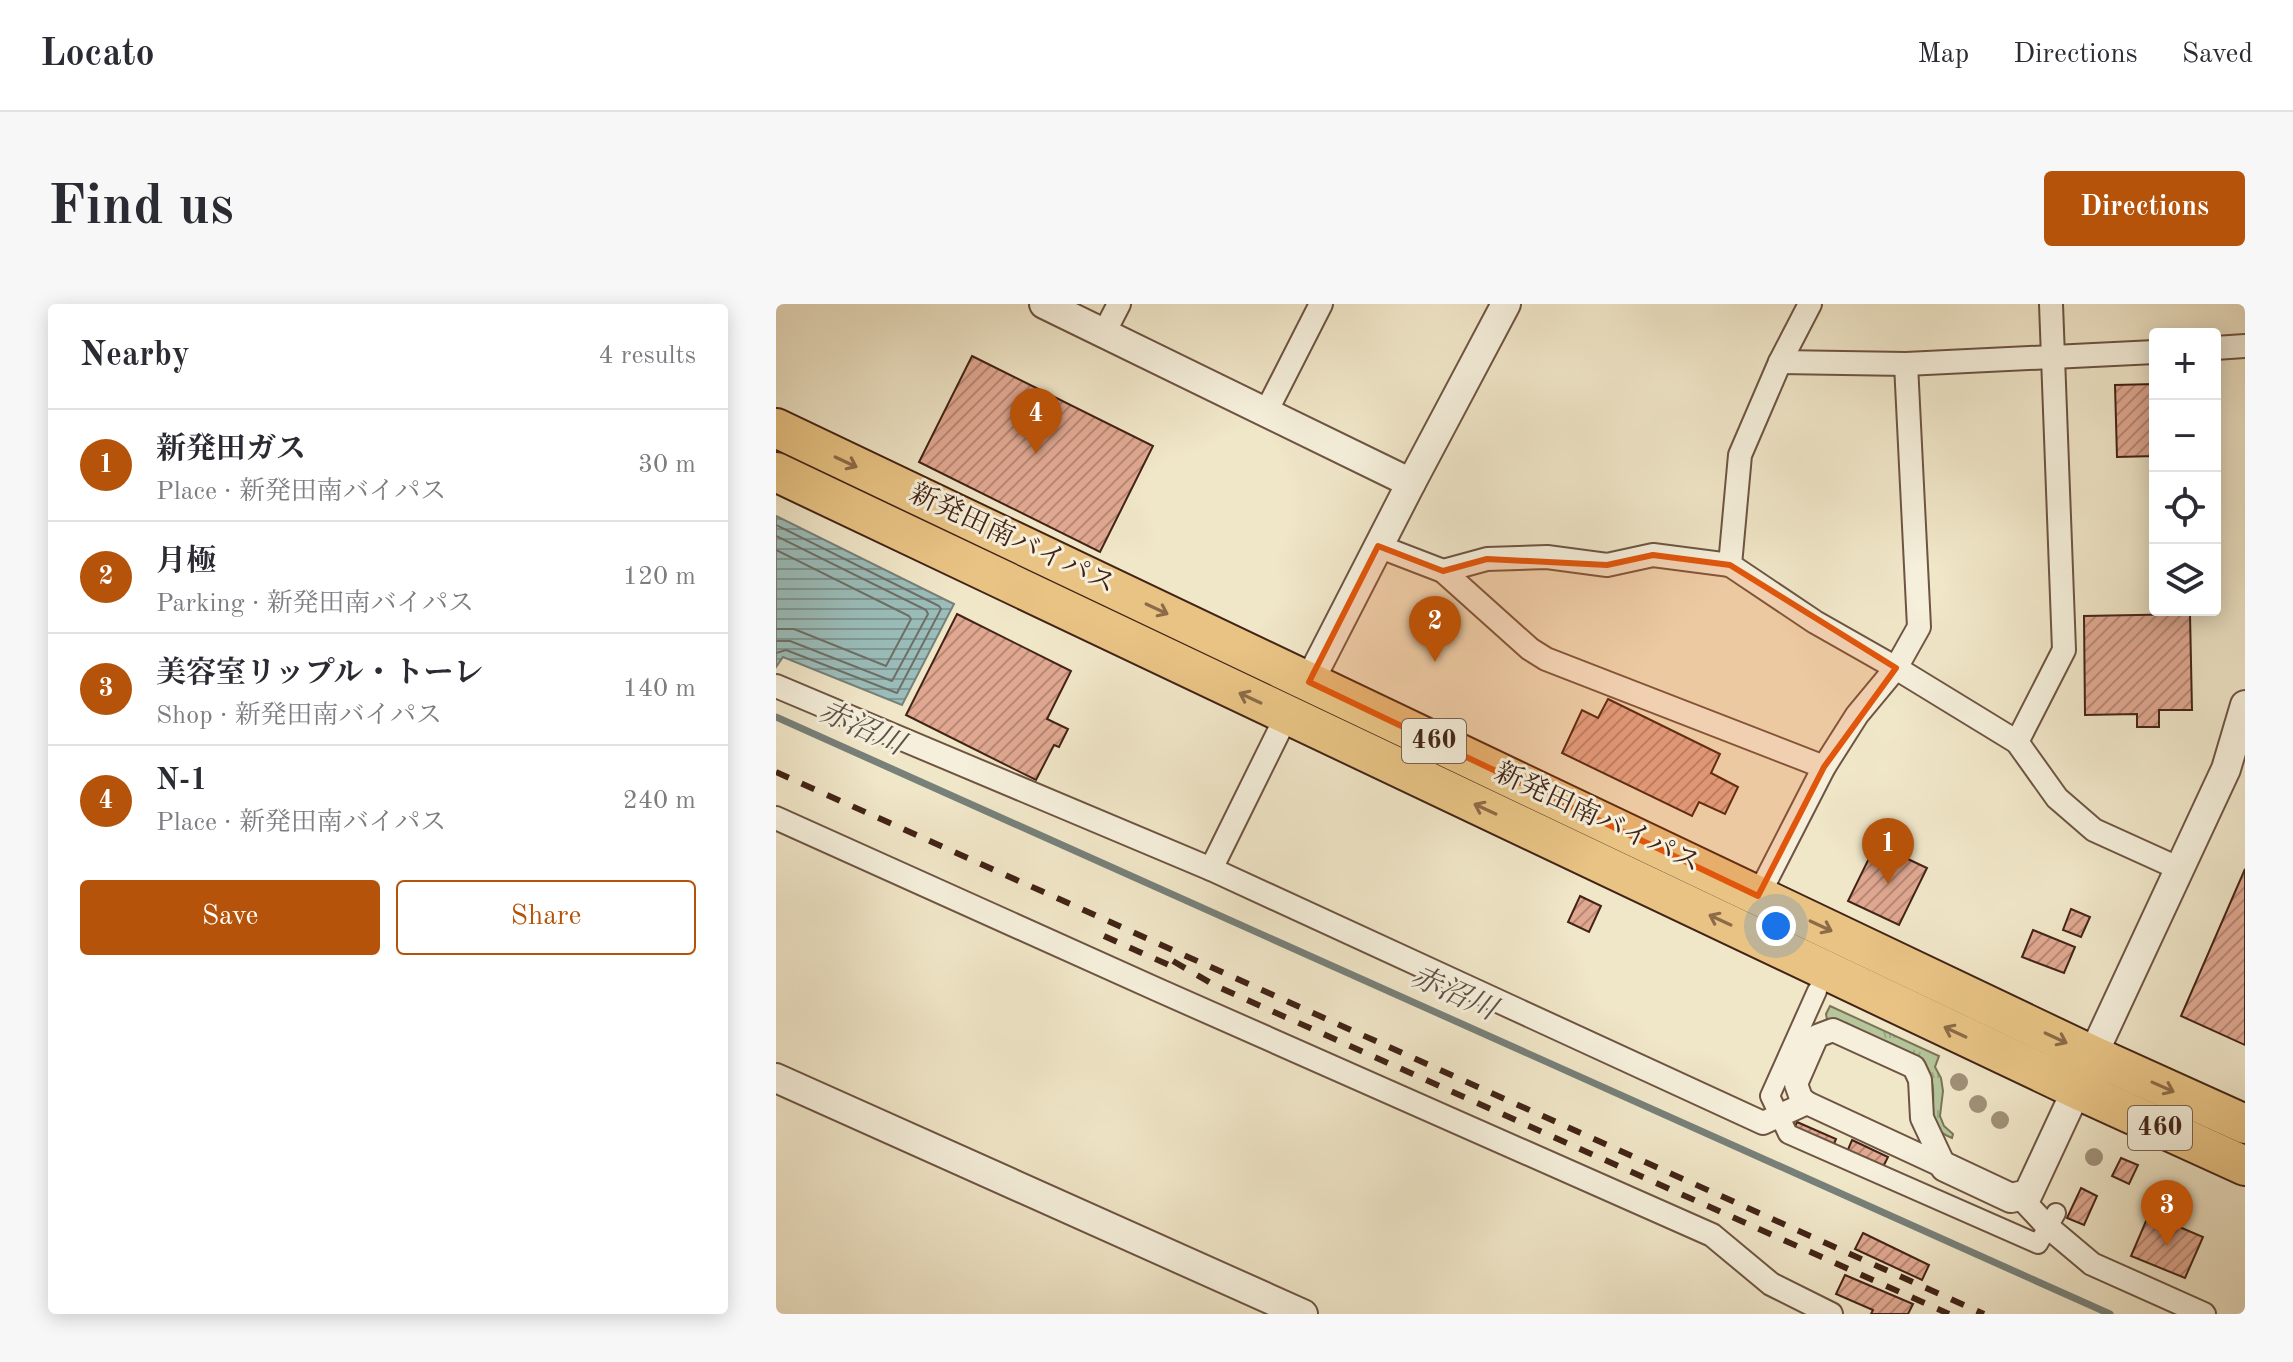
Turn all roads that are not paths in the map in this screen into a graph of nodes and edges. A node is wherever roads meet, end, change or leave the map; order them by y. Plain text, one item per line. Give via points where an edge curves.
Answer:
1 (1044, 304) edge
2 (1119, 304) edge
3 (1321, 304) edge
4 (1506, 304) edge
5 (1810, 304) edge
6 (2051, 304) edge
7 (1104, 333) junction
8 (2245, 346) edge
9 (2221, 348) edge
10 (2149, 352) edge
11 (2054, 359) junction
12 (1780, 362) junction
13 (1906, 364) junction
14 (1266, 412) junction
15 (776, 428) edge
16 (776, 472) edge
17 (1411, 483) junction
18 (1378, 546) junction
19 (1730, 565) junction
20 (1443, 571) junction
21 (1896, 668) junction
22 (1309, 682) junction
23 (776, 686) edge
24 (2245, 705) edge
25 (1287, 715) junction
26 (2017, 742) junction
27 (1824, 767) junction
28 (776, 818) edge
29 (1211, 869) junction
30 (2180, 869) junction
31 (1758, 896) junction
32 (1817, 991) dead end
33 (2092, 1055) junction
34 (776, 1078) edge
35 (2076, 1089) junction
36 (1807, 1103) junction
37 (2245, 1124) edge
38 (2245, 1166) edge
39 (1945, 1167) junction
40 (2020, 1197) junction
41 (2052, 1220) junction
42 (1303, 1314) edge
43 (1831, 1314) edge
44 (2204, 1314) edge

1 - 7 street
2 - 7 street
3 - 14 street
4 - 17 street
5 - 12 street
6 - 11 street
7 - 14 street
8 - 9 street
10 - 11 street
11 - 13 street
11 - 26 street via 2064,650
12 - 13 street
12 - 19 street via 1740,455
13 - 21 street via 1919,627
14 - 17 street
15 -> 22 highway, 新発田南バイパス / 460
25 -> 16 highway, 新発田南バイパス / 460
17 - 18 street
18 - 20 street
18 - 22 street
19 - 20 street via 1653,555 1607,565 1547,557 1487,559
19 - 21 street
20 - 27 street via 1546,659
21 - 26 street
21 - 27 street
22 - 31 highway, 新発田南バイパス / 460
23 - 29 street
24 - 30 street via 2226,769
25 - 29 street
35 -> 25 highway, 新発田南バイパス / 460
26 - 30 street via 2057,798 2094,830
27 - 31 street
28 - 43 street via 1712,1235 1771,1284
29 - 36 street via 1763,1123
30 - 33 street
31 -> 33 highway, 新発田南バイパス / 460
32 - 41 street via 1770,1096 1788,1134 2038,1244
33 - 35 street
33 -> 37 highway, 新発田南バイパス / 460
34 - 42 street
35 - 38 highway, 新発田南バイパス / 460
35 - 40 street via 2028,1194
36 - 39 street
36 - 39 street via 1796,1084 1817,1036 1833,1030 1914,1067 1922,1118
39 - 40 street via 2011,1198
40 - 41 street
41 - 44 street via 2092,1264

